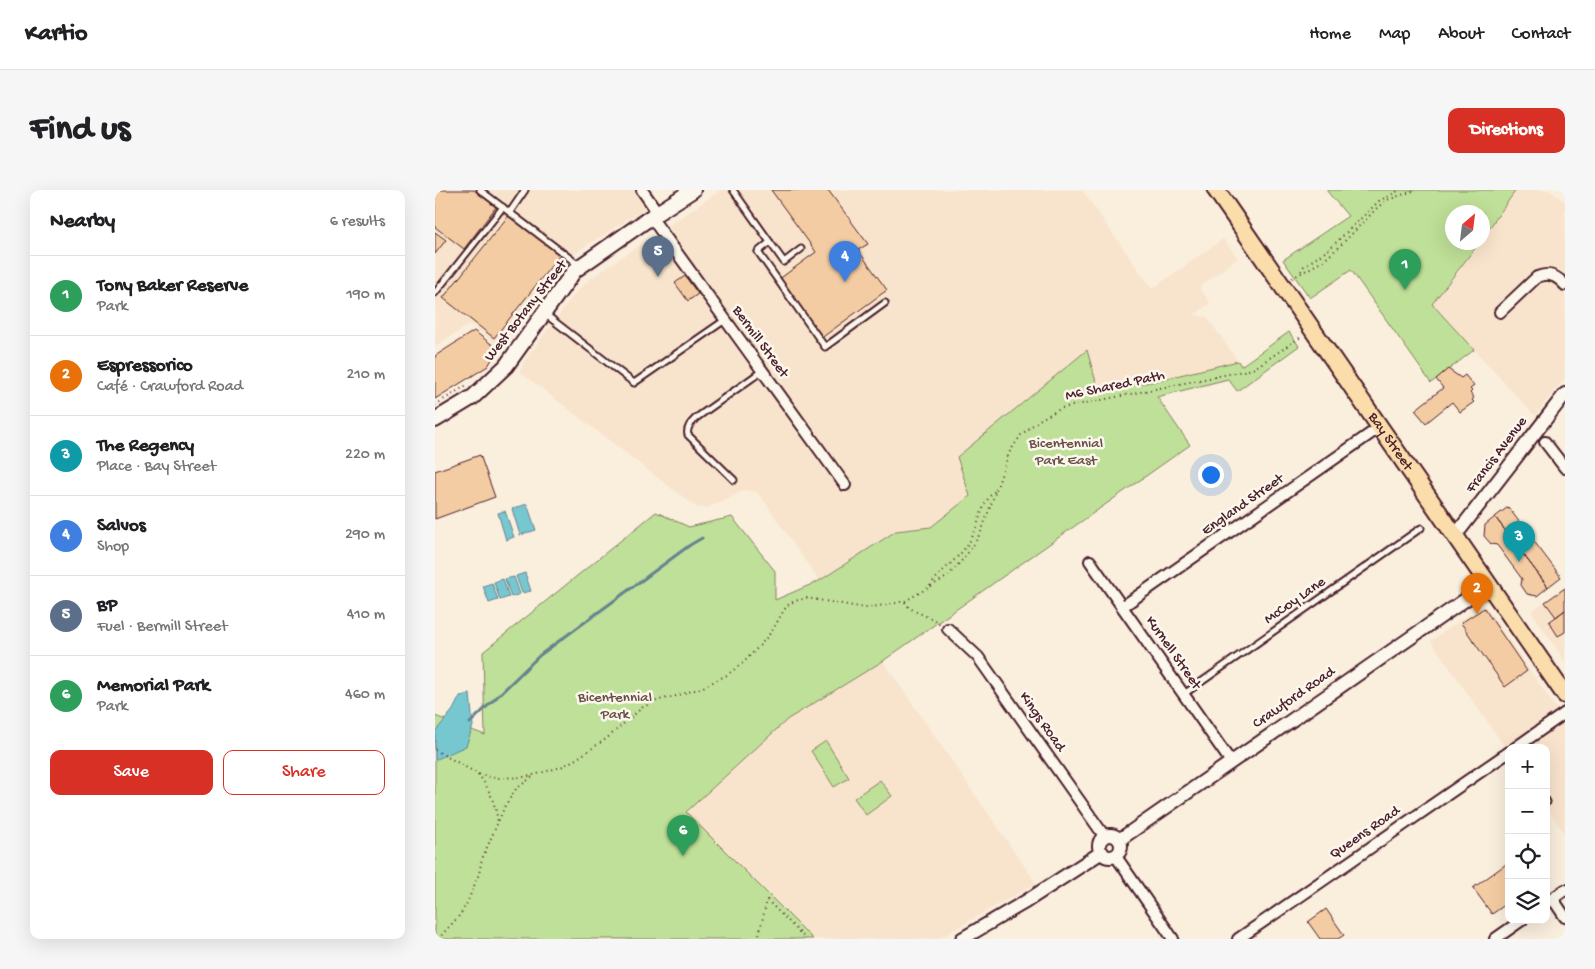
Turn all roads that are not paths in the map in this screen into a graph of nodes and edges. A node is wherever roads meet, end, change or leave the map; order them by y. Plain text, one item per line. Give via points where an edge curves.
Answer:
1 (480, 190) edge
2 (525, 190) edge
3 (642, 190) edge
4 (693, 190) edge
5 (733, 190) edge
6 (1216, 190) edge
7 (503, 207) junction
8 (510, 212) junction
9 (655, 214) junction
10 (770, 242) junction
11 (801, 249) dead end
12 (581, 266) junction
13 (1565, 285) edge
14 (435, 293) edge
15 (885, 303) dead end
16 (1500, 312) dead end
17 (544, 313) junction
18 (726, 320) junction
19 (762, 370) junction
20 (1565, 394) edge
21 (435, 420) edge
22 (1380, 427) junction
23 (1545, 442) dead end
24 (1565, 468) edge
25 (734, 480) dead end
26 (845, 485) dead end
27 (1421, 528) dead end
28 (1455, 536) junction
29 (1090, 561) dead end
30 (1488, 584) junction
31 (1122, 607) junction
32 (948, 629) road end
33 (1183, 694) junction
34 (1565, 695) edge
35 (1565, 714) edge
36 (1521, 744) edge
37 (1505, 755) edge
38 (1231, 762) junction
39 (1105, 837) junction
40 (1119, 840) junction
41 (1102, 852) junction
42 (1115, 855) junction
43 (1565, 890) edge
44 (1550, 900) edge
45 (1550, 902) edge
46 (1565, 917) edge
47 (1516, 924) edge
48 (962, 939) edge
49 (1173, 939) edge
50 (1238, 939) edge
51 (1495, 939) edge

1 - 7 lane
2 - 8 lane
3 - 9 street, Bermill Street
4 - 9 main road, West Botany Street
5 - 10 lane
6 - 22 main road, Bay Street
7 - 8 lane
7 - 14 lane
8 - 12 lane
9 - 12 main road, West Botany Street
9 - 18 street, Bermill Street
10 - 11 lane via 784,262
10 - 15 lane via 757,252 825,347
12 - 17 main road, West Botany Street
13 - 16 street via 1555,276 1543,275
17 - 18 lane via 634,383
17 - 21 main road, West Botany Street via 505,366 473,397
18 - 19 street, Bermill Street
19 - 25 lane via 688,427 688,435
19 - 26 street, Bermill Street
20 - 28 street, Francis Avenue
22 - 28 main road, Bay Street
22 - 31 street, England Street
23 - 24 street
27 - 33 lane, McCoy Lane
28 - 30 main road, Bay Street
29 - 31 street, Kurnell Street
30 - 34 main road, Bay Street
30 - 38 street, Crawford Road
31 - 33 street, Kurnell Street
32 - 39 street, Kings Road via 978,657
33 - 38 street, Kurnell Street
35 - 36 street
37 - 50 street, Queens Road
38 - 40 street, Crawford Road
39 - 40 street via 1113,835
39 - 41 street via 1100,844
40 - 42 street via 1121,848
41 - 42 street via 1108,856
41 - 48 street
42 - 49 street
43 - 44 street
45 - 46 street
47 - 51 street

